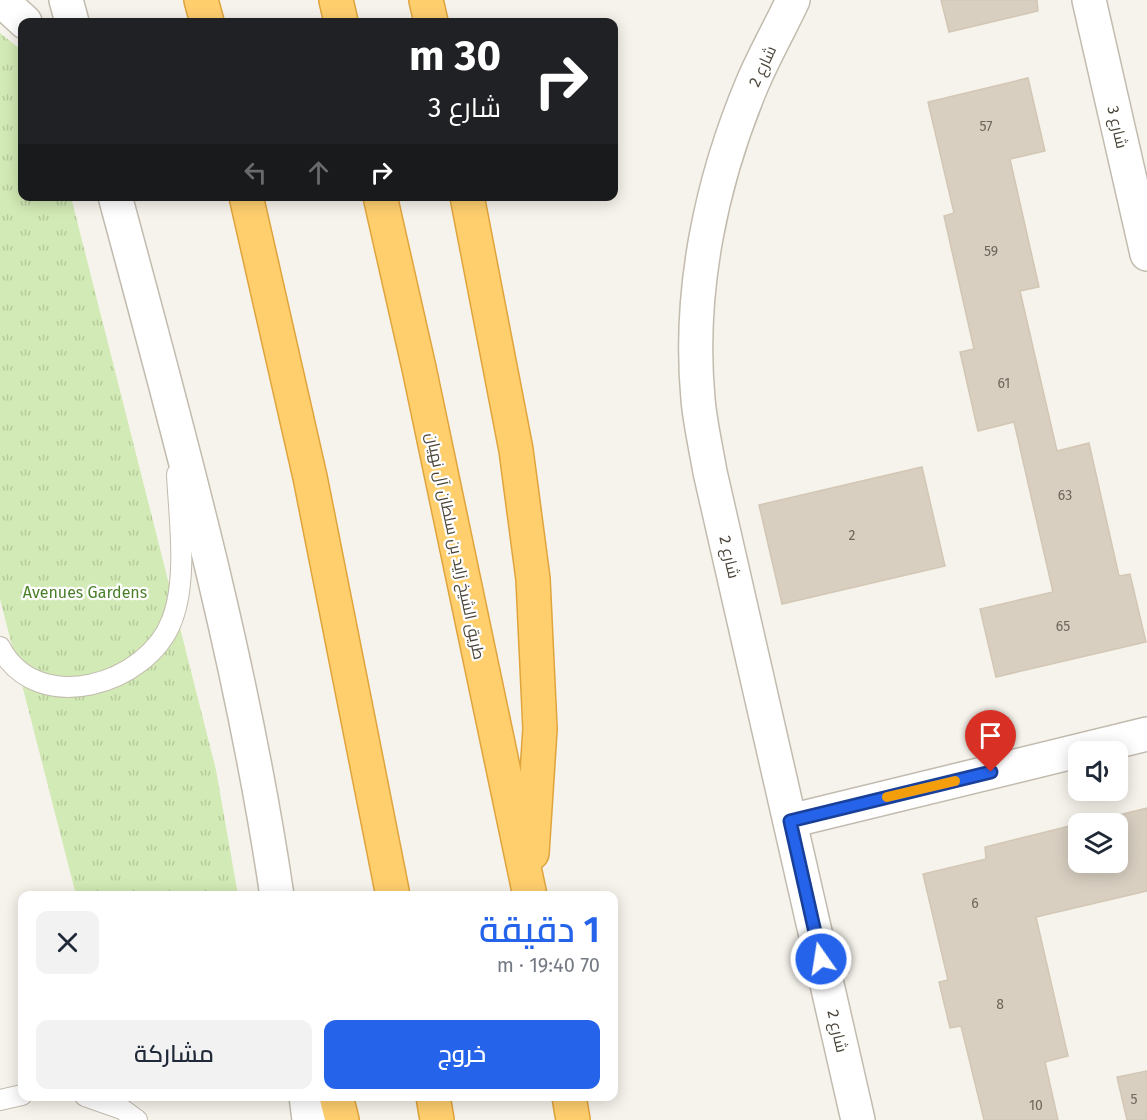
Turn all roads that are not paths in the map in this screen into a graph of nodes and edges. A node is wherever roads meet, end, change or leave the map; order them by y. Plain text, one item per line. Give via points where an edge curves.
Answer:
1 (1, 0) edge
2 (66, 0) edge
3 (201, 0) edge
4 (336, 0) edge
5 (426, 0) edge
6 (793, 0) edge
7 (1089, 0) edge
8 (21, 18) edge
9 (71, 18) edge
10 (206, 18) edge
11 (340, 18) edge
12 (430, 18) edge
13 (116, 201) edge
14 (247, 201) edge
15 (381, 201) edge
16 (468, 201) edge
17 (1147, 254) edge
18 (176, 423) junction
19 (0, 646) edge
20 (1147, 734) edge
21 (790, 821) junction
22 (276, 891) edge
23 (392, 891) edge
24 (529, 891) edge
25 (530, 891) edge
26 (18, 1096) edge
27 (0, 1100) edge
28 (100, 1101) edge
29 (307, 1101) edge
30 (337, 1101) edge
31 (433, 1101) edge
32 (570, 1101) edge
33 (137, 1120) edge
34 (309, 1120) edge
35 (342, 1120) edge
36 (437, 1120) edge
37 (573, 1120) edge
38 (858, 1120) edge

1 - 8 street
2 - 9 street
3 - 10 highway
4 - 11 highway
5 - 12 highway
6 - 21 street, شارع 2 via 730,142 703,258 696,335 698,400 710,472
7 - 17 street, شارع 3
13 - 18 street
14 - 23 highway via 310,477
15 - 24 highway, طريق الشيخ زايد بن سلطان آل نهيان
16 - 25 highway via 516,450 533,579 540,729
18 - 19 lane via 179,590 172,621 161,642 125,674 68,687 30,678 14,666
18 - 22 street via 249,732
20 - 21 street
21 - 38 street, شارع 2
26 - 27 lane
28 - 33 lane
29 - 34 street
30 - 35 highway
31 - 36 highway
32 - 37 highway

